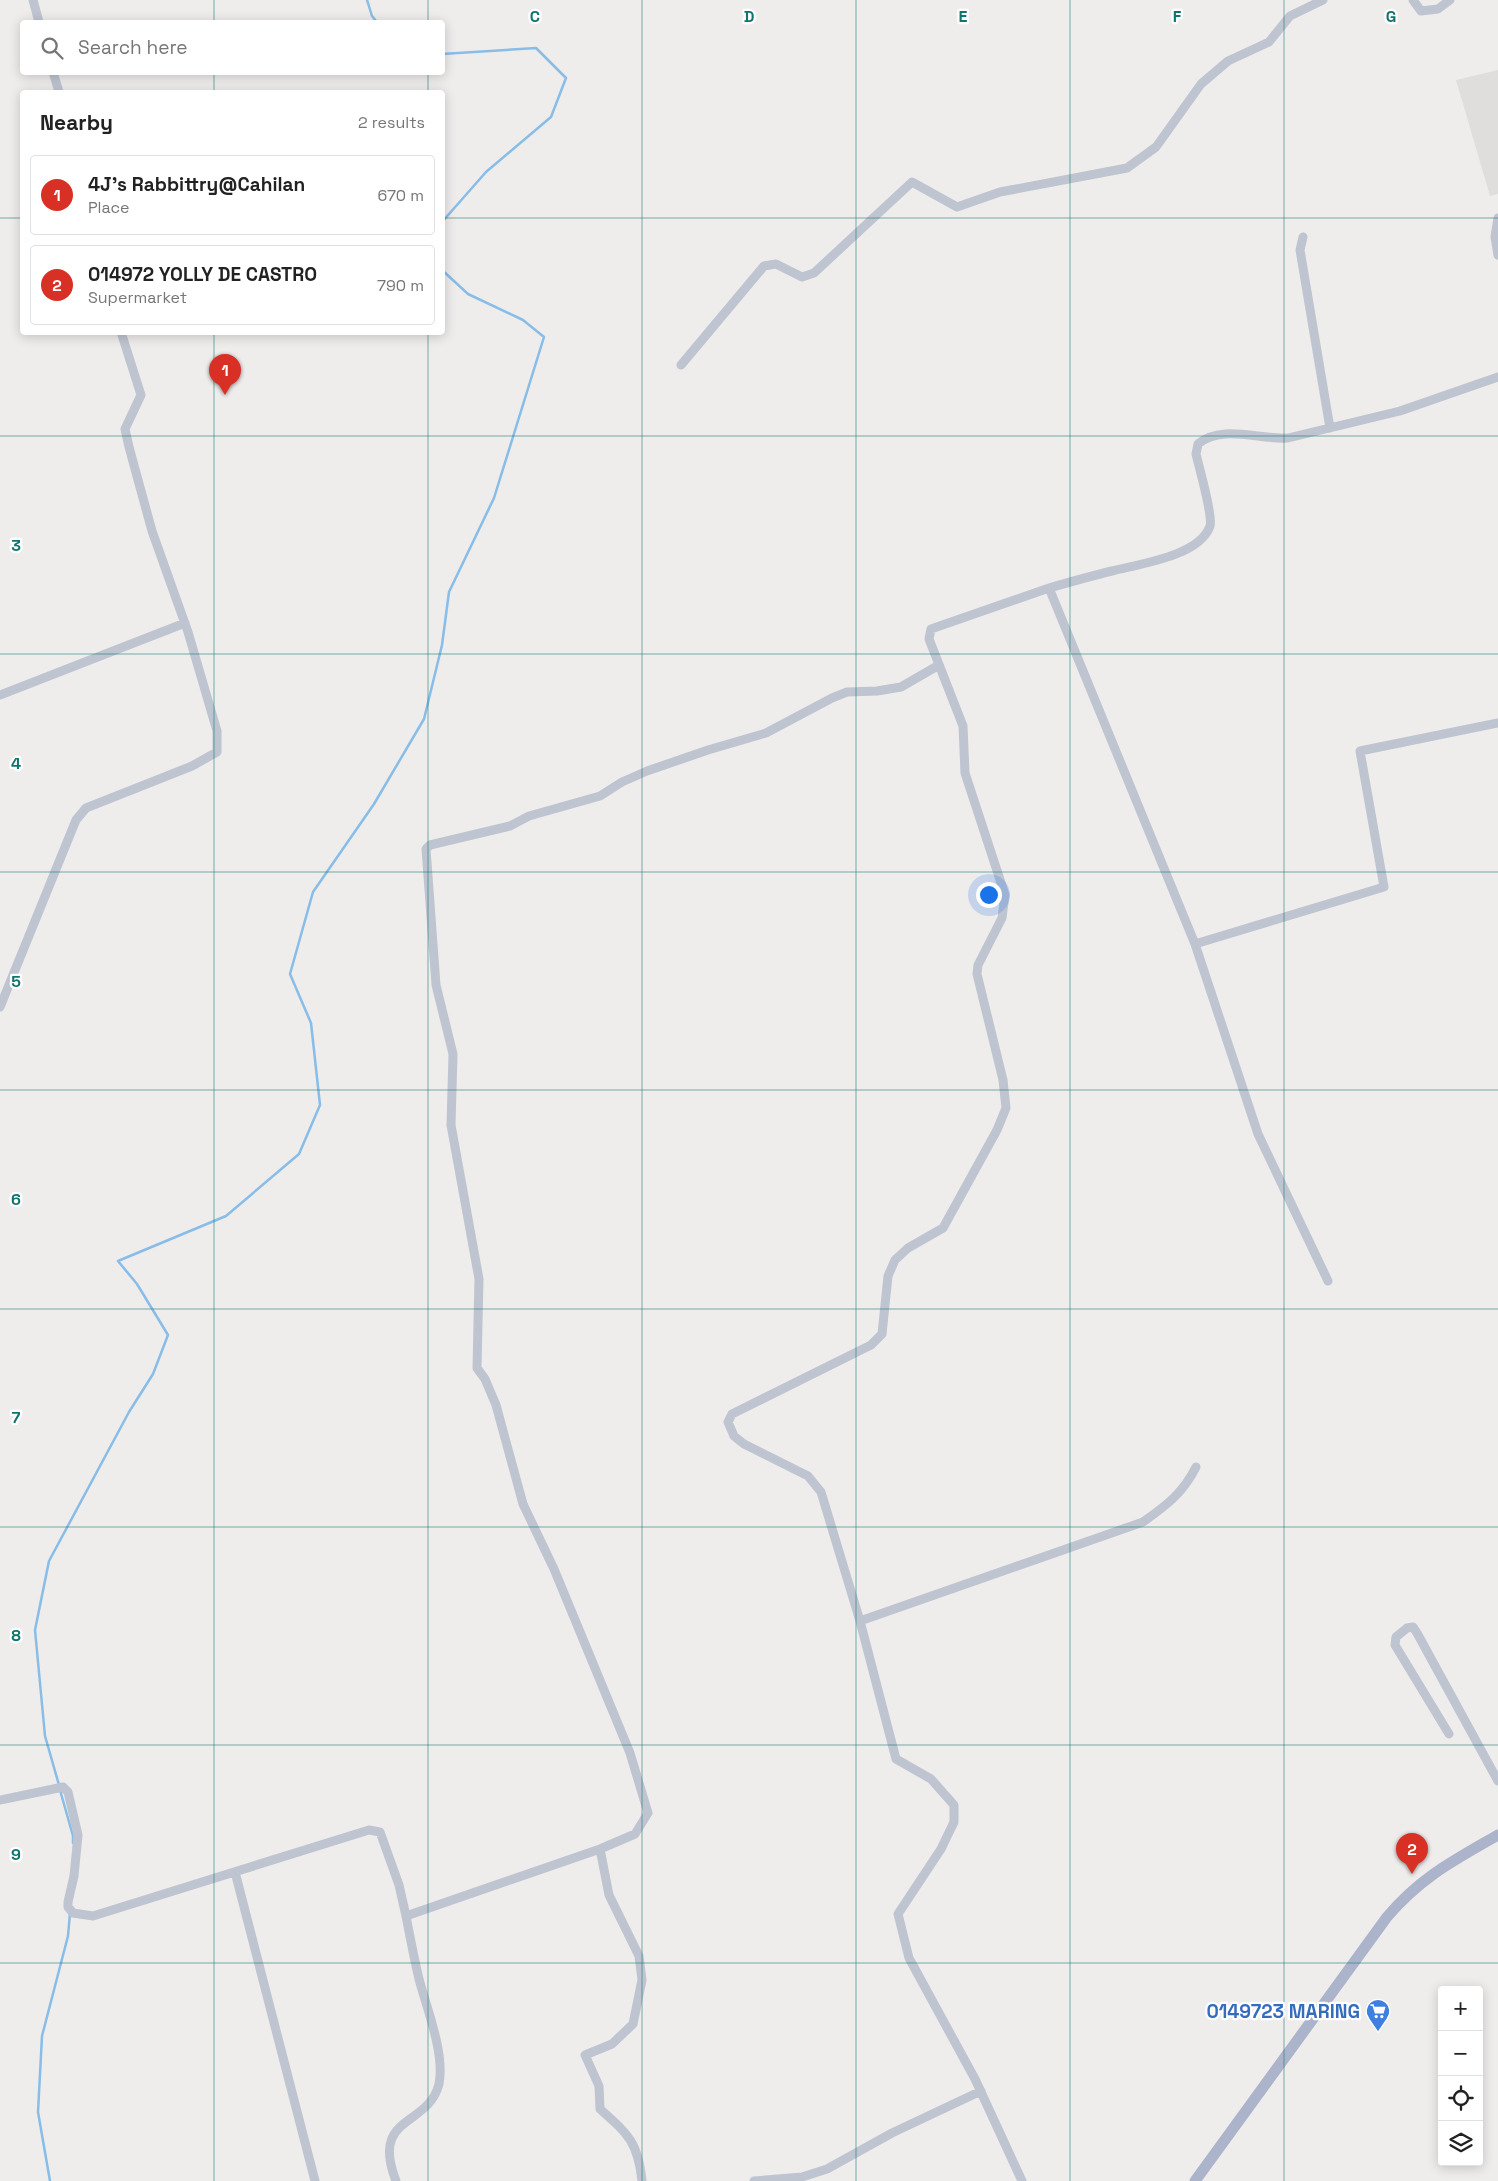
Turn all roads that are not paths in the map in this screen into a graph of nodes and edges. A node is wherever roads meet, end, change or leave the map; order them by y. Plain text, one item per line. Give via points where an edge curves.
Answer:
1 (33, 0) edge
2 (1324, 0) edge
3 (1413, 0) edge
4 (1450, 0) edge
5 (38, 20) edge
6 (54, 75) edge
7 (58, 90) edge
8 (1498, 218) edge
9 (1303, 237) dead end
10 (1498, 256) edge
11 (122, 335) edge
12 (681, 365) dead end
13 (1498, 378) edge
14 (1330, 428) junction
15 (1049, 588) junction
16 (185, 623) junction
17 (939, 665) junction
18 (0, 695) edge
19 (1498, 723) edge
20 (1195, 944) junction
21 (0, 1007) edge
22 (1328, 1281) dead end
23 (1196, 1467) dead end
24 (860, 1621) junction
25 (1449, 1734) dead end
26 (1498, 1781) edge
27 (0, 1800) edge
28 (1498, 1835) edge
29 (600, 1849) junction
30 (235, 1872) junction
31 (406, 1916) junction
32 (981, 2092) junction
33 (315, 2181) edge
34 (396, 2181) edge
35 (642, 2181) edge
36 (754, 2181) edge
37 (1022, 2181) edge
38 (1195, 2181) edge

1 - 5 street
2 - 12 street via 1290,16 1269,42 1228,61 1201,84 1156,147 1127,168 1000,192 957,207 912,182 814,273 802,277 776,264 764,266
3 - 4 street via 1421,11 1438,9
6 - 7 street
8 - 10 street via 1495,237
9 - 14 street via 1300,250
11 - 16 street via 141,395 125,429 152,531
13 - 14 street via 1400,411
14 - 15 street via 1288,438 1236,434 1206,437 1198,444 1196,454 1211,523 1204,538 1187,549 1147,564
15 - 17 street via 931,629 929,639
15 - 20 street
16 - 18 street
16 - 21 street via 216,731 216,752 192,766 86,808 76,820
17 - 24 street via 963,726 965,773 1005,894 1002,918 978,965 977,974 1003,1080 1006,1108 943,1228 908,1248 895,1260 888,1276 882,1334 871,1345 732,1414 728,1422 734,1436 744,1444 808,1476 821,1492
17 - 29 street via 901,687 847,692 766,733 647,771 600,796 529,816 510,826 430,844 426,849 436,985 454,1054 451,1125 480,1279 477,1368 496,1405 522,1504 554,1569 630,1753 648,1813 635,1834
19 - 20 street via 1360,751 1384,887
20 - 22 street via 1258,1134
23 - 24 street via 1187,1486 1143,1522
24 - 32 street via 896,1759 931,1779 954,1805 954,1822 941,1849 898,1914 909,1958
25 - 26 street via 1395,1645 1396,1638 1408,1628 1413,1627 1417,1633
27 - 30 street via 59,1788 68,1792 78,1835 68,1902 73,1913 93,1916
28 - 38 main road via 1427,1877 1406,1895
29 - 31 street
29 - 35 street via 609,1895 639,1956 642,1980 633,2024 612,2044 585,2055 599,2086 600,2109 625,2131 639,2158
30 - 31 street via 369,1830 380,1832
30 - 33 street
31 - 34 street via 440,2059 439,2084 428,2103 397,2129 387,2146
32 - 36 street via 892,2133 827,2169 802,2177
32 - 37 street

